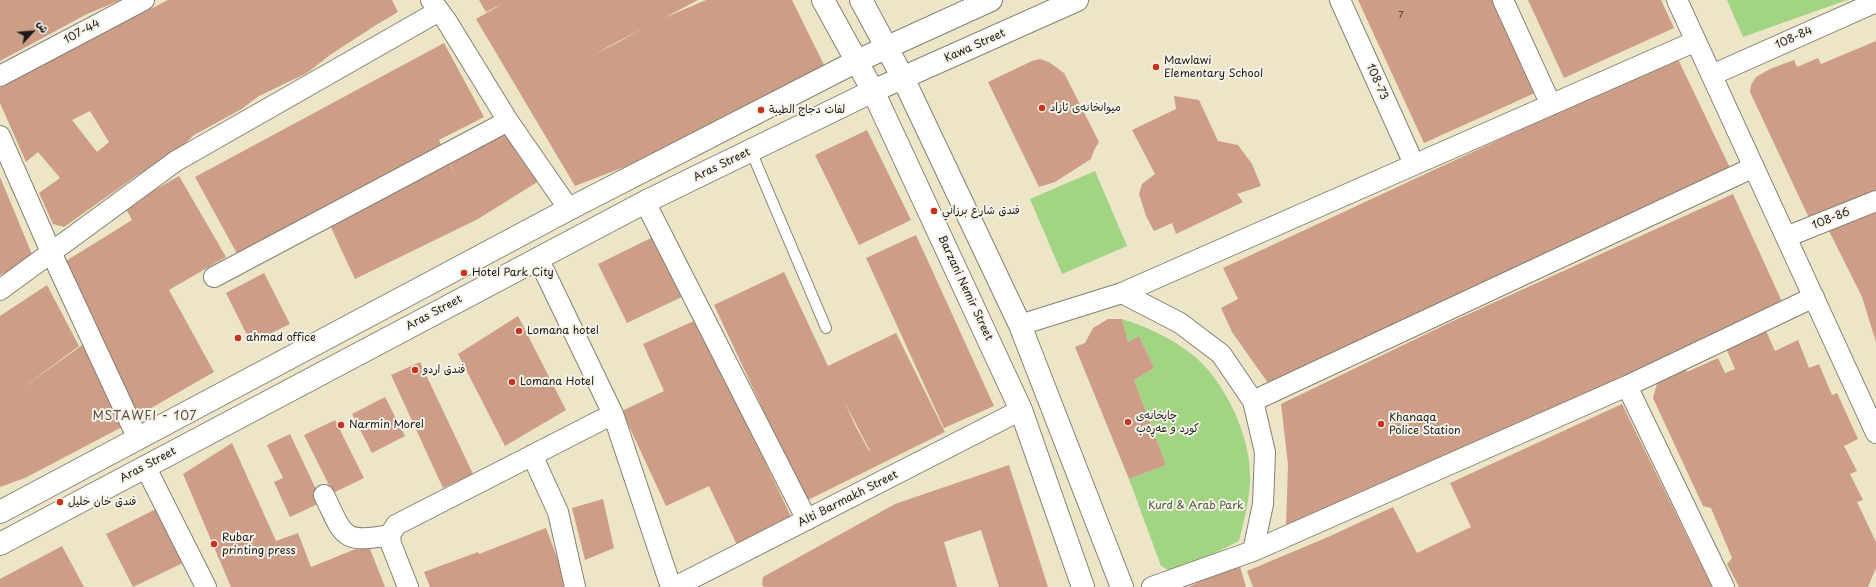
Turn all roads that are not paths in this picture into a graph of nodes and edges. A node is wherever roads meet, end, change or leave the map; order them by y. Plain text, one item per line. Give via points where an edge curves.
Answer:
1 (144, 0) edge
2 (823, 0) edge
3 (861, 0) edge
4 (991, 0) edge
5 (1077, 0) edge
6 (1340, 0) edge
7 (1504, 0) edge
8 (1677, 0) edge
9 (1876, 2) edge
10 (435, 6) edge
11 (1696, 41) junction
12 (887, 47) junction
13 (857, 61) junction
14 (1712, 75) junction
15 (0, 76) edge
16 (903, 78) junction
17 (873, 92) junction
18 (1551, 105) junction
19 (508, 121) junction
20 (0, 136) edge
21 (751, 151) junction
22 (1414, 164) junction
23 (1754, 167) junction
24 (1876, 201) edge
25 (645, 202) junction
26 (569, 208) junction
27 (1786, 237) junction
28 (51, 252) junction
29 (538, 258) junction
30 (214, 277) dead end
31 (0, 290) edge
32 (1122, 293) junction
33 (1814, 297) junction
34 (1020, 325) junction
35 (826, 328) dead end
36 (1627, 386) junction
37 (1868, 396) edge
38 (1253, 401) junction
39 (1021, 410) junction
40 (613, 414) junction
41 (1876, 433) edge
42 (138, 439) junction
43 (532, 455) junction
44 (145, 466) junction
45 (324, 495) dead end
46 (0, 512) edge
47 (807, 520) junction
48 (390, 535) junction
49 (0, 544) edge
50 (1253, 551) junction
51 (206, 587) edge
52 (408, 587) edge
53 (575, 587) edge
54 (671, 587) edge
55 (675, 587) edge
56 (1083, 587) edge
57 (1122, 587) edge
58 (1152, 587) edge
59 (1724, 587) edge

1 - 15 street, 107-44
2 - 13 main road, Barzani Nemir Street
3 - 12 main road
4 - 12 main road
5 - 16 main road, Kawa Street
6 - 22 street, 108-73
7 - 18 street
8 - 11 street
9 - 14 street, 108-84
10 - 19 street
10 - 28 street via 176,161
11 - 14 street
11 - 18 street
12 - 13 main road
12 - 16 main road
13 - 17 main road, Barzani Nemir Street
13 - 26 main road
14 - 23 street
16 - 17 main road, Kawa Street
16 - 34 main road
17 - 21 main road, Aras Street
17 - 39 main road, Barzani Nemir Street
18 - 22 street
19 - 26 street
19 - 30 street
20 - 28 street
21 - 25 main road, Aras Street
21 - 35 lane
22 - 32 street
23 - 27 street
23 - 38 street
24 - 27 street, 108-86
25 - 29 main road, Aras Street
25 - 47 street
26 - 42 main road
27 - 33 street
28 - 31 street
28 - 42 street
29 - 40 street
29 - 44 main road, Aras Street
32 - 34 street
32 - 38 street via 1180,323 1221,354
33 - 36 street
33 - 37 street
34 - 57 main road
36 - 50 street
36 - 59 street
37 - 41 street
38 - 50 street via 1265,452 1263,504
39 - 47 street, Alti Barmakh Street
39 - 56 main road, Barzani Nemir Street
40 - 43 street
40 - 54 street
42 - 46 main road
43 - 48 street via 396,525
43 - 53 street via 558,512
44 - 49 main road, Aras Street
44 - 51 street
45 - 48 street via 342,530 352,538 366,539
47 - 55 street, Alti Barmakh Street
48 - 52 street via 390,544
50 - 58 street

